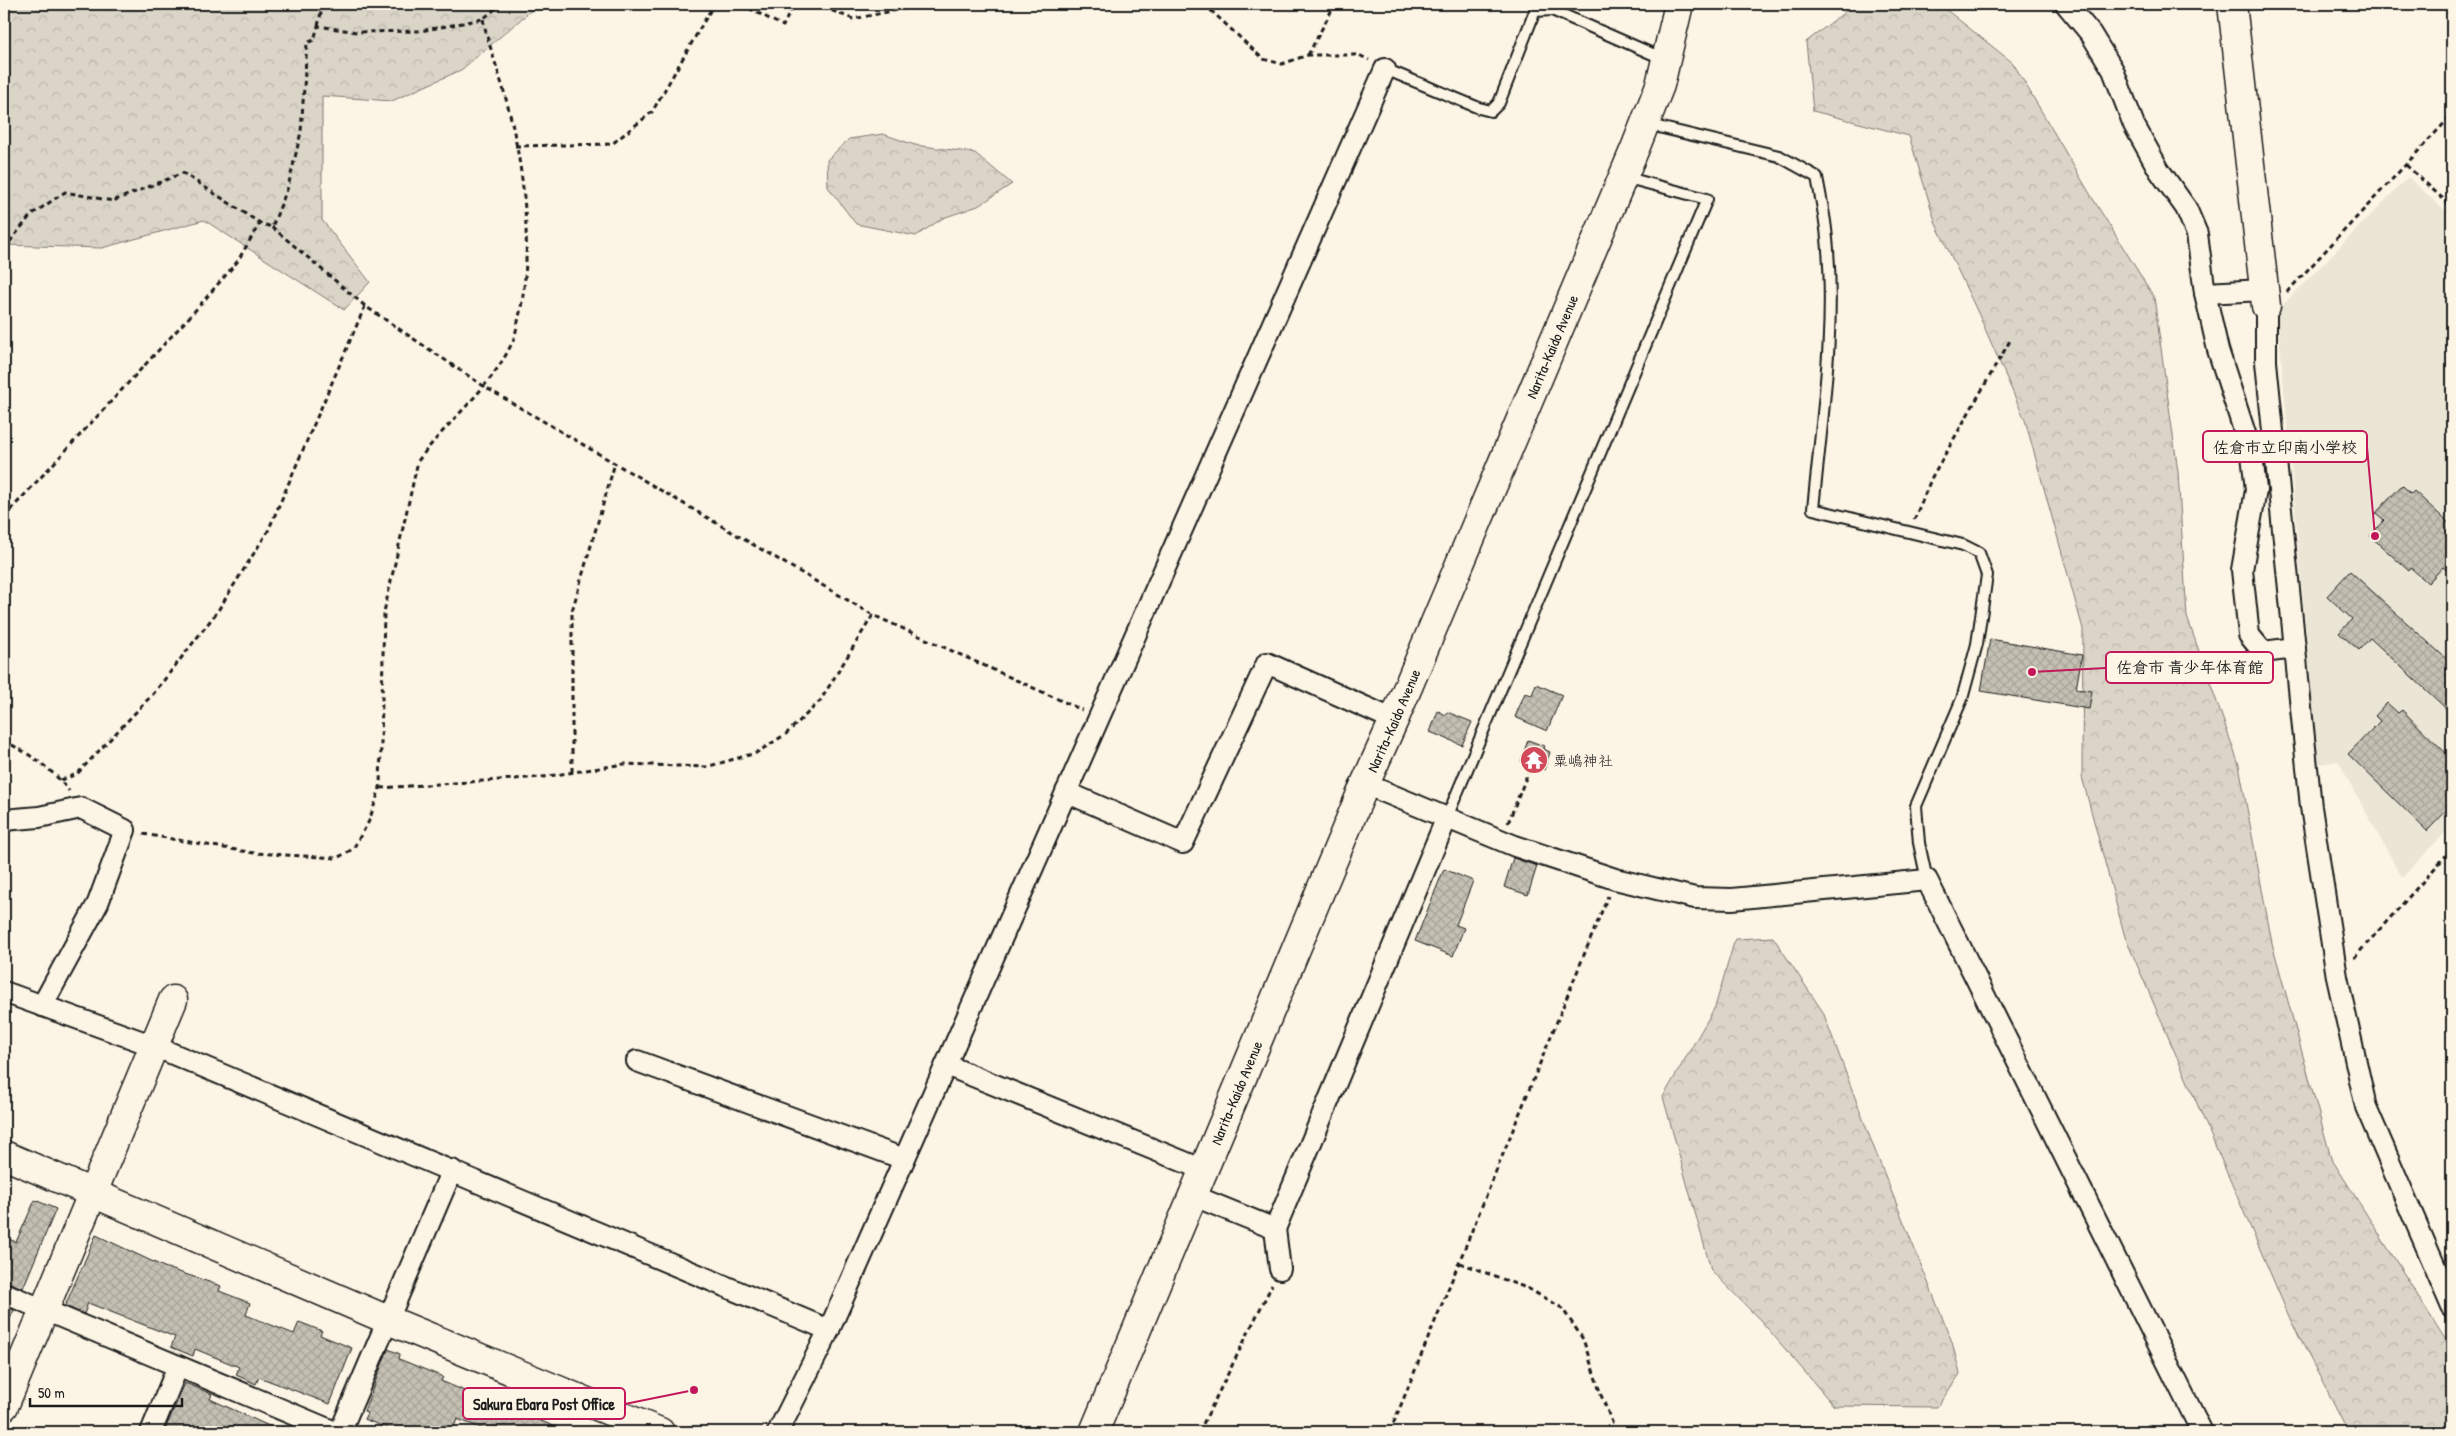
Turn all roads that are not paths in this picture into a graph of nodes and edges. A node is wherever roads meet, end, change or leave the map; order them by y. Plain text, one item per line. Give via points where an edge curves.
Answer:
1 (1679, 4) edge
2 (2066, 4) edge
3 (2232, 4) edge
4 (1665, 59) junction
5 (1385, 69) joint
6 (1645, 124) junction
7 (1623, 176) junction
8 (2204, 293) junction
9 (2265, 298) junction
10 (2295, 648) junction
11 (1394, 720) junction
12 (1365, 784) junction
13 (1066, 792) junction
14 (1447, 817) junction
15 (4, 820) edge
16 (1927, 880) junction
17 (4, 992) edge
18 (174, 1000) dead end
19 (42, 1006) junction
20 (154, 1046) junction
21 (637, 1061) dead end
22 (946, 1065) junction
23 (4, 1155) edge
24 (904, 1159) junction
25 (452, 1170) junction
26 (1204, 1170) junction
27 (93, 1192) junction
28 (1194, 1196) junction
29 (1274, 1229) junction
30 (1280, 1269) road end
31 (4, 1293) edge
32 (2452, 1306) edge
33 (44, 1310) junction
34 (388, 1320) junction
35 (829, 1330) junction
36 (178, 1366) junction
37 (4, 1406) edge
38 (307, 1427) edge
39 (150, 1432) edge
40 (335, 1432) edge
41 (340, 1432) edge
42 (660, 1432) edge
43 (778, 1432) edge
44 (1094, 1432) edge
45 (2202, 1432) edge

1 - 4 main road, Narita-Kaido Avenue
2 - 8 street via 2091,34 2113,70 2134,126 2186,208 2197,234
3 - 9 main road
4 - 5 lane via 1552,10 1535,11 1499,103 1491,111
4 - 6 main road, Narita-Kaido Avenue via 1660,85
5 - 13 street
6 - 7 main road, Narita-Kaido Avenue
6 - 16 lane via 1779,156 1817,177 1826,230 1829,306 1828,359 1813,509 1963,545 1979,553 1987,575 1977,644 1962,699 1916,806
7 - 11 main road, Narita-Kaido Avenue
7 - 14 lane via 1707,199
8 - 9 street
8 - 10 street via 2218,350 2252,455 2256,490 2242,570 2249,635 2264,652
9 - 10 street via 2266,362
10 - 32 street via 2311,807 2337,977 2366,1107
11 - 12 main road, Narita-Kaido Avenue
11 - 13 street via 1267,663 1183,843
12 - 14 street
12 - 26 main road, Narita-Kaido Avenue
13 - 22 street
14 - 16 street via 1502,840 1615,879 1695,898 1732,899
14 - 29 street
15 - 19 street via 81,808 125,830 98,903
16 - 45 street
17 - 19 street
18 - 20 main road
19 - 20 street
20 - 25 street
20 - 27 main road
21 - 24 street
22 - 24 street
22 - 26 street
23 - 27 main road
24 - 35 street
25 - 34 street
25 - 35 street
26 - 28 main road, Narita-Kaido Avenue
27 - 33 main road
27 - 34 main road
28 - 29 street
28 - 44 main road, Narita-Kaido Avenue
29 - 30 street
31 - 33 street
33 - 36 street
33 - 37 main road
34 - 41 street
34 - 42 main road
35 - 43 street
36 - 38 street
36 - 39 street
38 - 40 street

